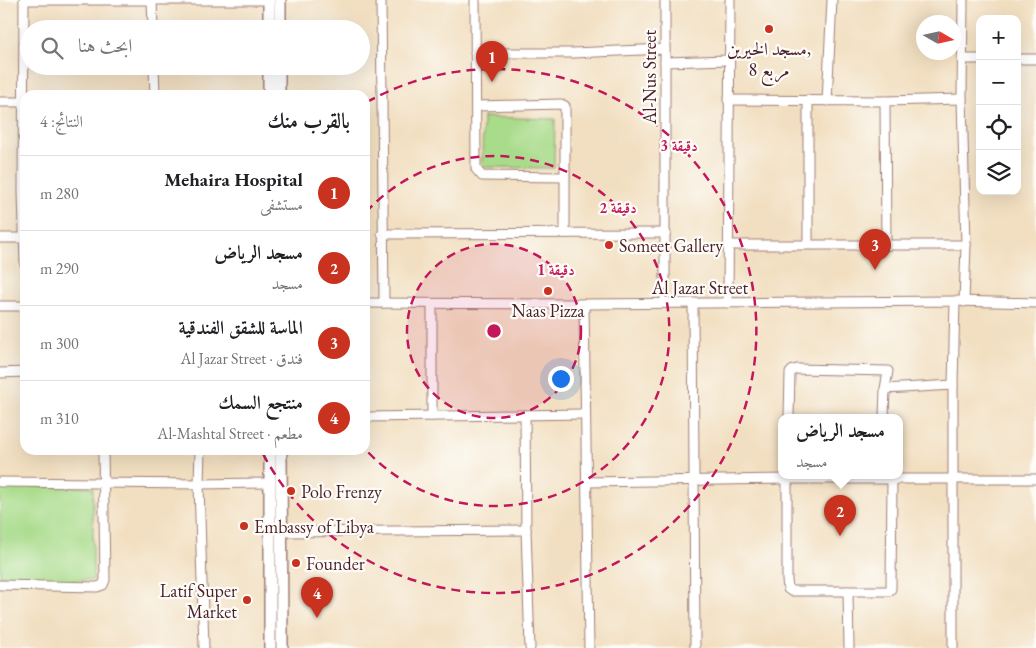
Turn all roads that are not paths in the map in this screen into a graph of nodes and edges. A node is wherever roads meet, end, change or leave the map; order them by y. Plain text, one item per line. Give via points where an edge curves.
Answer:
1 (24, 0) edge
2 (152, 0) edge
3 (269, 0) edge
4 (280, 0) edge
5 (381, 0) edge
6 (475, 0) edge
7 (665, 0) edge
8 (730, 0) edge
9 (832, 0) edge
10 (963, 0) edge
11 (24, 20) edge
12 (153, 20) edge
13 (269, 20) edge
14 (280, 20) edge
15 (665, 49) junction
16 (475, 53) junction
17 (962, 59) junction
18 (976, 59) edge
19 (1021, 59) edge
20 (1036, 59) edge
21 (729, 60) junction
22 (665, 62) junction
23 (24, 75) edge
24 (154, 75) edge
25 (269, 75) edge
26 (279, 75) edge
27 (24, 90) edge
28 (155, 90) edge
29 (269, 90) edge
30 (279, 90) edge
31 (962, 99) junction
32 (728, 100) junction
33 (808, 100) junction
34 (827, 101) junction
35 (885, 101) junction
36 (0, 102) edge
37 (20, 102) edge
38 (476, 106) junction
39 (564, 176) junction
40 (565, 232) junction
41 (666, 233) junction
42 (382, 234) junction
43 (0, 238) edge
44 (20, 238) edge
45 (808, 244) junction
46 (728, 245) junction
47 (966, 245) junction
48 (886, 246) junction
49 (960, 301) junction
50 (384, 302) junction
51 (370, 303) edge
52 (665, 303) junction
53 (693, 303) junction
54 (728, 303) junction
55 (1036, 303) edge
56 (432, 304) junction
57 (584, 304) junction
58 (0, 306) edge
59 (20, 306) edge
60 (20, 372) edge
61 (0, 373) edge
62 (953, 385) junction
63 (885, 389) junction
64 (585, 414) junction
65 (789, 414) edge
66 (884, 414) edge
67 (525, 415) junction
68 (432, 416) junction
69 (370, 417) edge
70 (103, 455) edge
71 (200, 455) edge
72 (270, 455) edge
73 (281, 455) edge
74 (778, 477) edge
75 (903, 478) edge
76 (787, 479) edge
77 (886, 479) edge
78 (954, 479) junction
79 (1036, 479) edge
80 (694, 481) junction
81 (0, 482) edge
82 (586, 482) junction
83 (103, 483) junction
84 (270, 483) junction
85 (199, 484) junction
86 (526, 530) junction
87 (282, 532) junction
88 (0, 585) edge
89 (848, 590) junction
90 (204, 648) edge
91 (270, 648) edge
92 (282, 648) edge
93 (530, 648) edge
94 (589, 648) edge
95 (695, 648) edge
96 (849, 648) edge
97 (954, 648) edge

1 - 2 street
1 - 11 street
2 - 3 street
2 - 12 street
3 - 13 main road
4 - 14 main road
5 - 42 street
6 - 16 street
7 - 15 street, Al-Nus Street
8 - 21 street
9 - 34 street
10 - 17 street
15 - 16 street
15 - 22 street, Al-Nus Street
16 - 38 street
17 - 18 street
17 - 31 street
19 - 20 street
21 - 22 street
21 - 32 street
22 - 41 street, Al-Nus Street
23 - 27 street
24 - 28 street
25 - 29 main road
26 - 30 main road
31 - 35 street
31 - 47 street
32 - 33 street
32 - 46 street
33 - 34 street
33 - 45 street
34 - 35 street
35 - 48 street
36 - 37 street
38 - 39 street via 478,173 482,176
38 - 39 street via 564,106
39 - 40 street
40 - 41 street
40 - 42 street
41 - 52 street, Al-Nus Street
42 - 50 street
43 - 44 street
45 - 46 street
45 - 48 street
46 - 54 street
47 - 48 street
47 - 49 street
49 - 54 street, Al Jazar Street
49 - 55 street, Al Jazar Street
49 - 62 street
50 - 51 street, Al Jazar Street
50 - 56 street, Al Jazar Street
52 - 53 street, Al Jazar Street
52 - 57 street, Al Jazar Street
53 - 54 street, Al Jazar Street
53 - 80 street
56 - 57 street, Al Jazar Street
56 - 68 street
57 - 64 street
58 - 59 street
60 - 61 street
62 - 63 street
62 - 78 street
63 - 65 street via 888,371 797,369 790,373
63 - 66 street
64 - 67 street
64 - 82 street
67 - 68 street
67 - 86 street
68 - 69 street
70 - 83 street
71 - 85 street
72 - 84 main road
73 - 87 main road
74 - 80 street
75 - 78 street
76 - 89 street via 788,589
77 - 89 street via 892,587 889,591
78 - 79 street
78 - 97 street
80 - 82 street
80 - 95 street
81 - 83 street
82 - 94 street
83 - 85 street
83 - 88 street via 103,586
84 - 85 street
84 - 91 main road
85 - 90 street
86 - 87 street
86 - 93 street
87 - 92 main road
89 - 96 street

